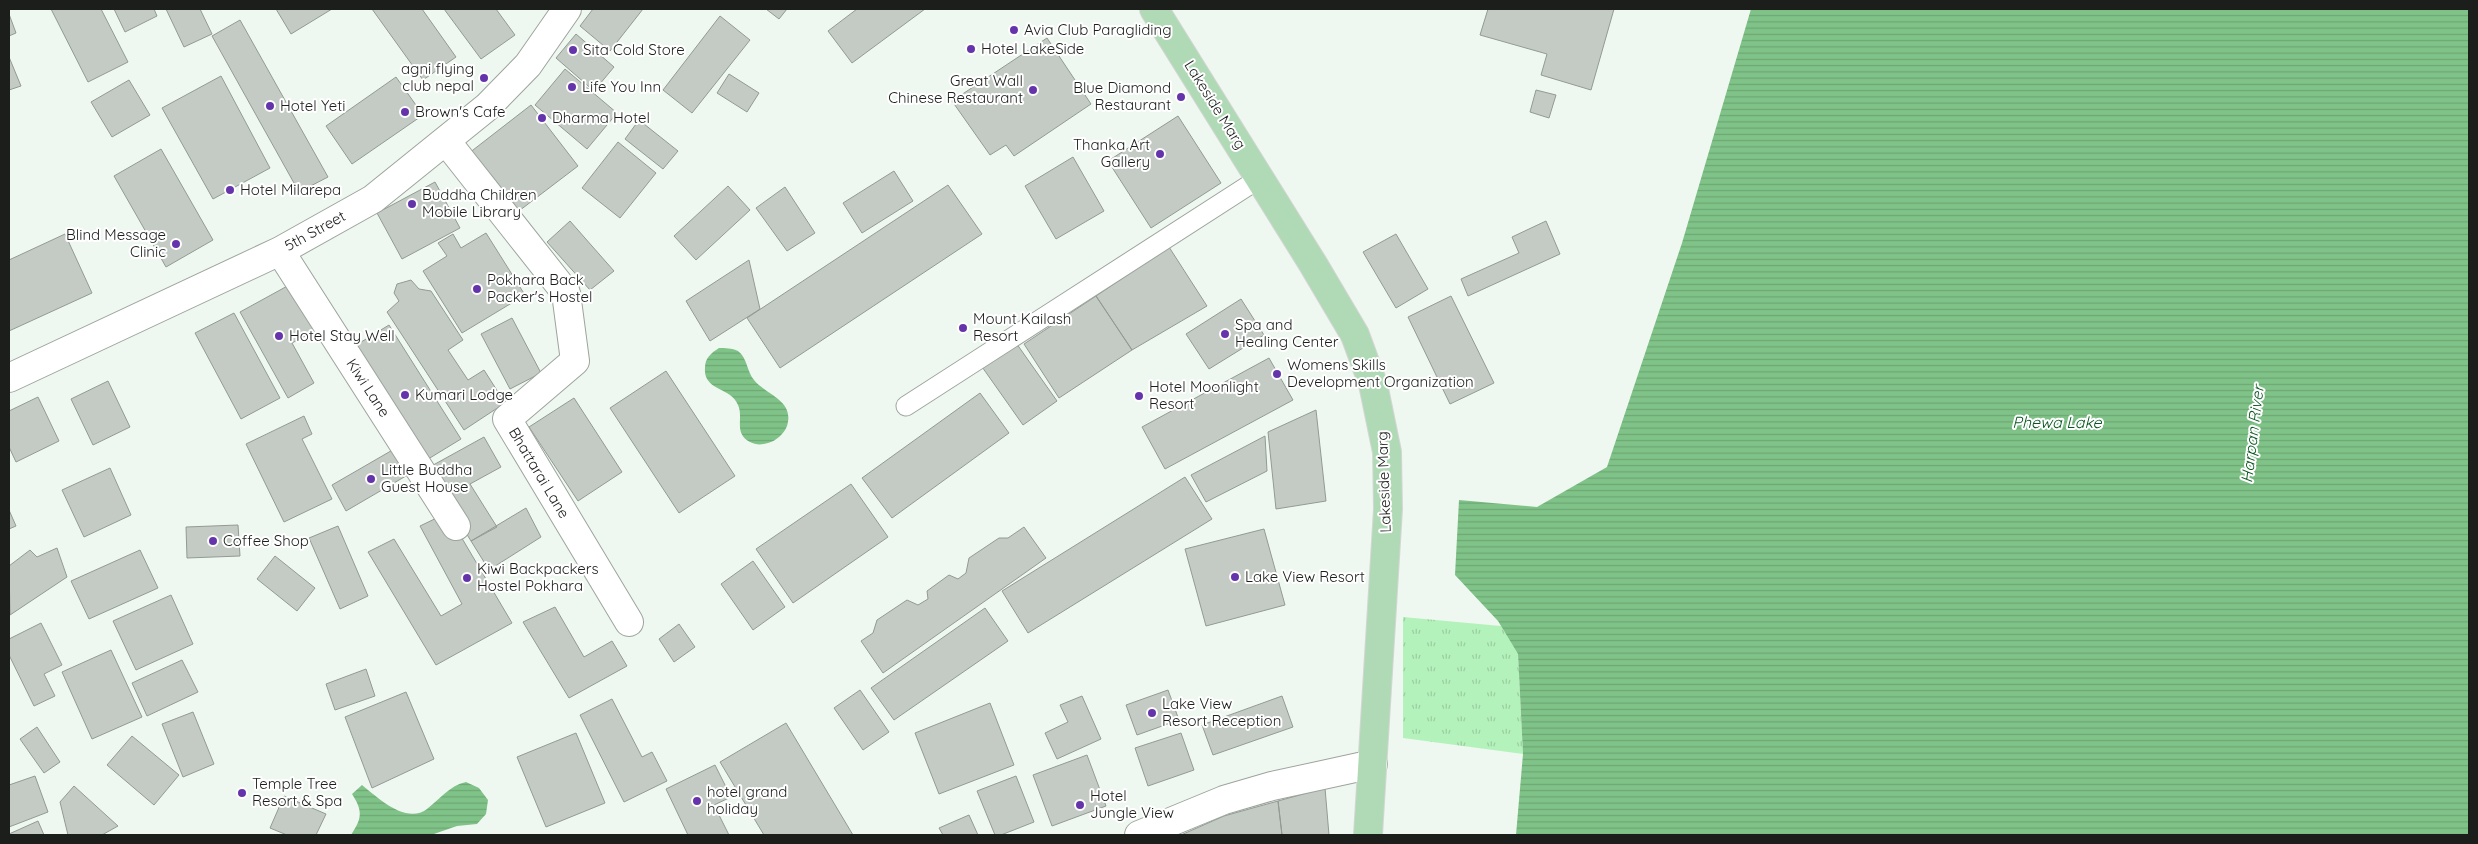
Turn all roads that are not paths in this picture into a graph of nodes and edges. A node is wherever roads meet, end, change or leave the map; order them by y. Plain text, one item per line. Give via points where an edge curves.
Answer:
1 (567, 9) edge
2 (1154, 9) edge
3 (446, 141) junction
4 (1260, 178) junction
5 (280, 250) junction
6 (9, 378) edge
7 (906, 406) dead end
8 (456, 526) dead end
9 (629, 622) dead end
10 (1373, 764) junction
11 (1139, 835) edge
12 (1368, 835) edge

1 - 3 street, 5th Street via 528,64 487,107
2 - 4 main road, Lakeside Marg
3 - 5 street, 5th Street via 373,199
3 - 9 street, Bhattarai Lane via 566,293 575,360 507,419
4 - 7 lane
4 - 10 main road, Lakeside Marg via 1355,335 1374,384 1382,420 1388,509
5 - 6 street, 5th Street
5 - 8 street, Kiwi Lane
10 - 11 street via 1224,800
10 - 12 main road, Lakeside Marg

